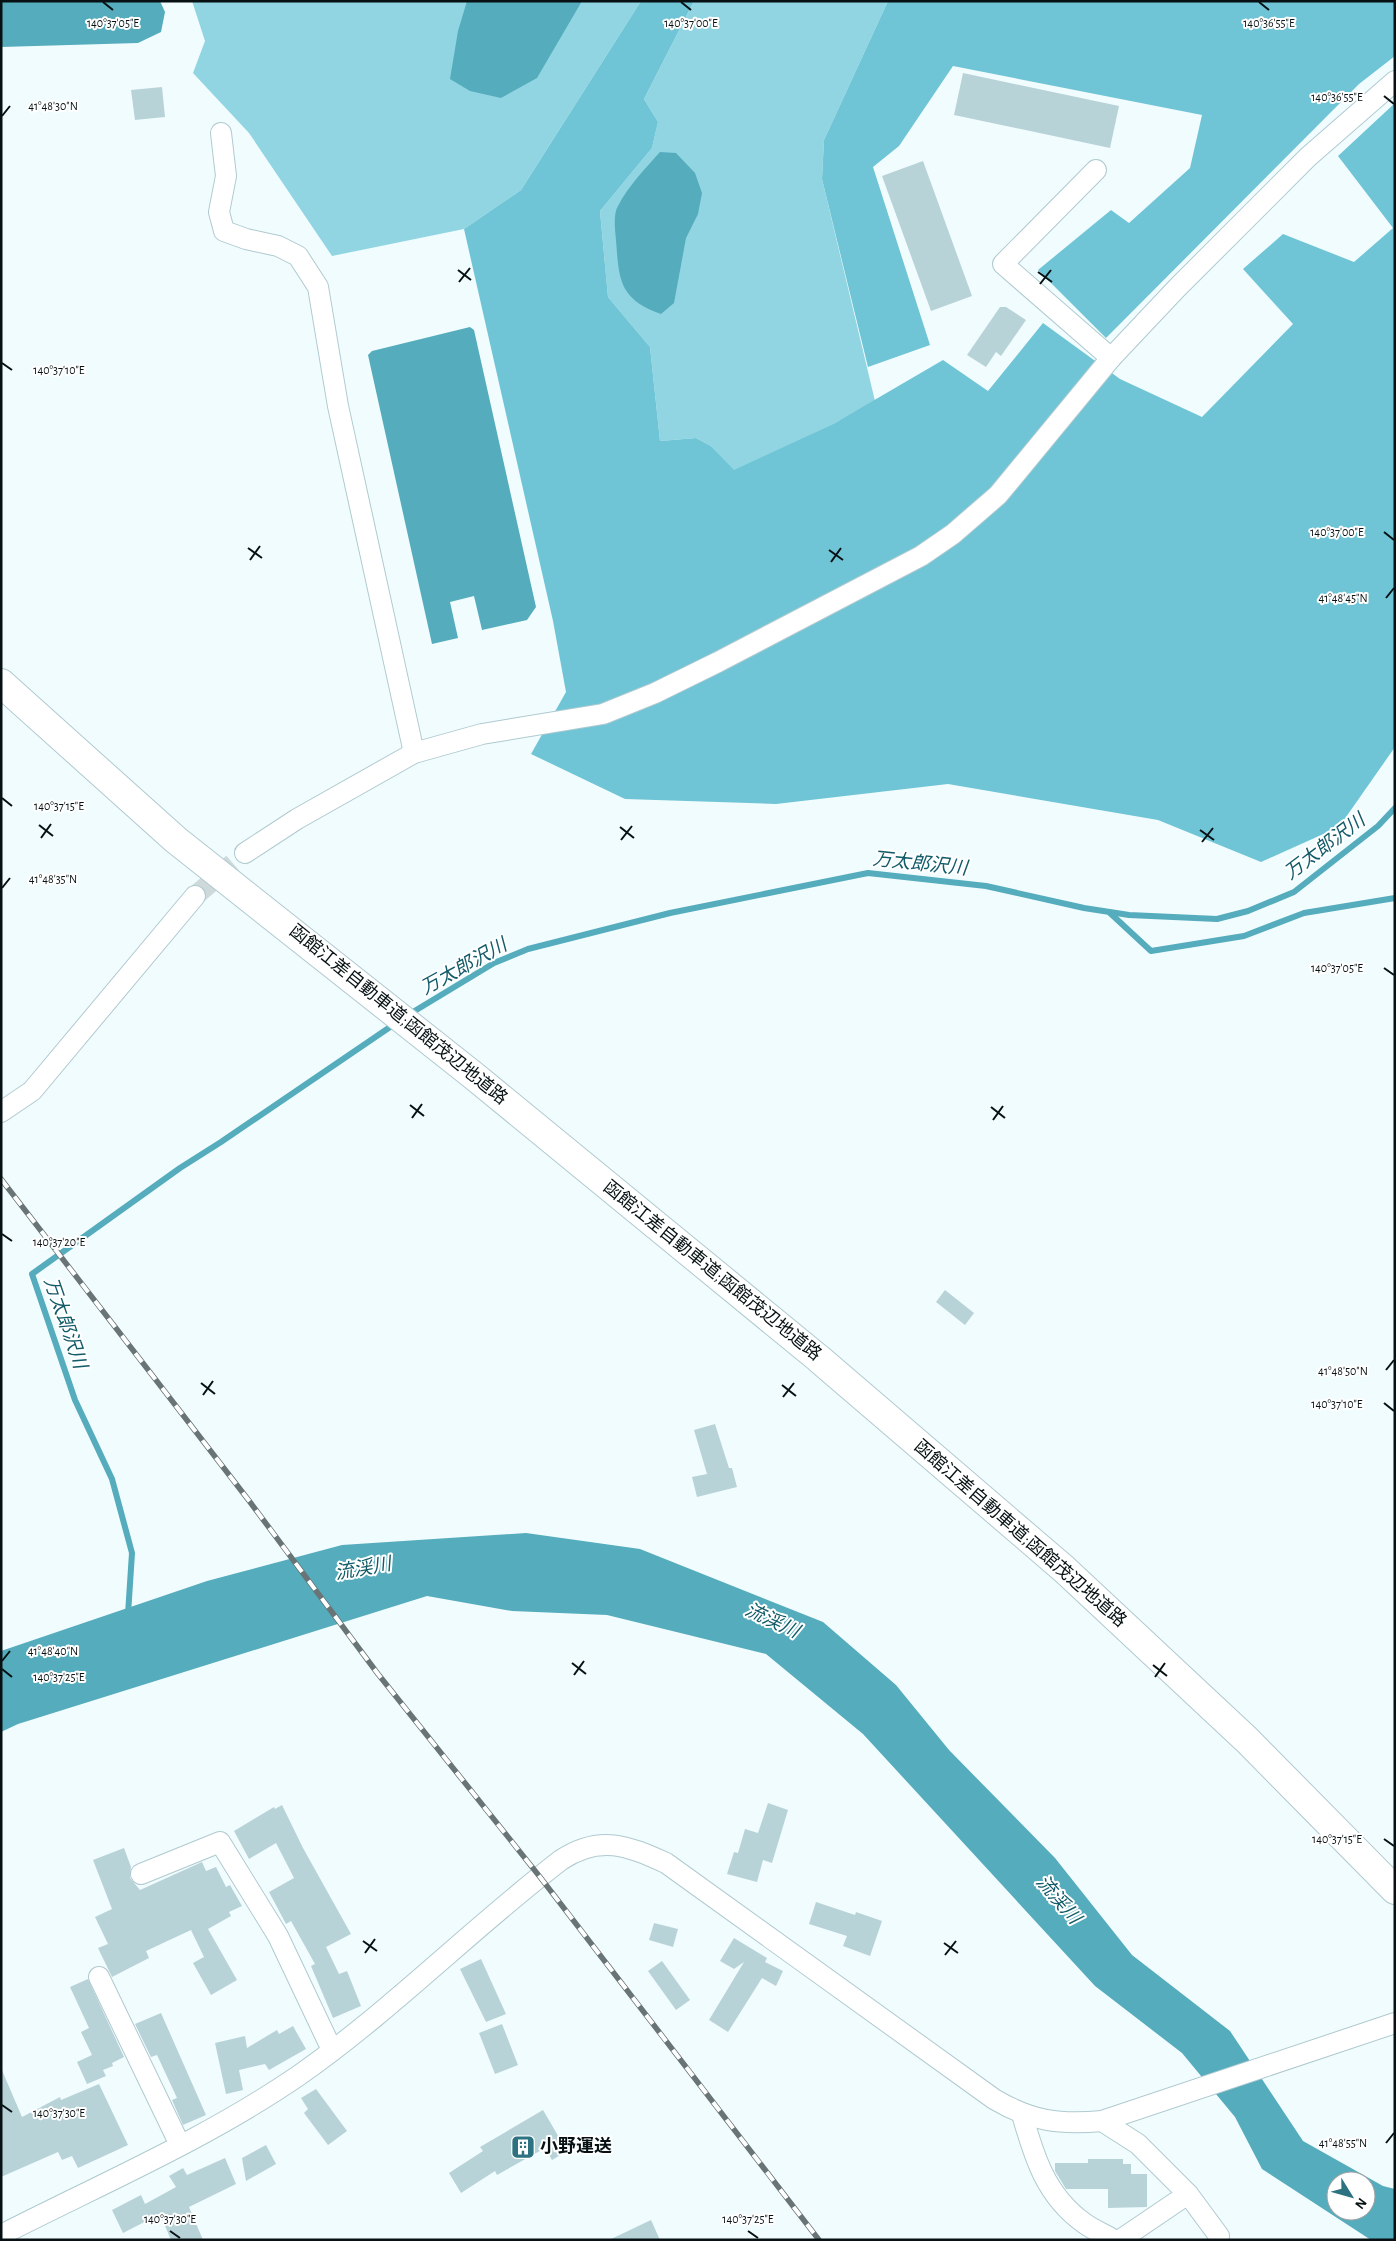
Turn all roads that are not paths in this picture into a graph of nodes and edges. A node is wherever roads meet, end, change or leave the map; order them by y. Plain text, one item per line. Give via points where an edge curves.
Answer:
1 (1395, 81) edge
2 (221, 133) dead end
3 (1096, 170) dead end
4 (1111, 358) junction
5 (1, 683) edge
6 (1, 697) edge
7 (414, 754) junction
8 (130, 800) junction
9 (245, 853) tunnel mouth
10 (196, 896) tunnel mouth
11 (1, 1112) edge
12 (140, 1874) dead end
13 (1395, 1890) edge
14 (99, 1977) dead end
15 (1395, 2023) edge
16 (332, 2050) junction
17 (1022, 2114) junction
18 (1102, 2121) junction
19 (180, 2145) junction
20 (1188, 2194) junction
21 (1, 2234) edge
22 (1219, 2236) dead end
23 (1114, 2240) edge
24 (1120, 2240) edge

1 - 4 street via 1308,158
2 - 7 street via 226,176 219,212 224,231 246,240 278,246 298,256 318,287 338,406
3 - 4 street via 1003,264
4 - 7 street via 998,495 953,534 921,556 718,662 604,714 482,734
5 - 8 highway, 函館江差自動車道;函館茂辺地道路
6 - 8 highway
7 - 9 street via 297,819
8 - 13 highway, 函館江差自動車道;函館茂辺地道路 via 818,1358 1064,1569 1247,1740
10 - 11 street via 32,1091
12 - 16 street via 220,1842 278,1936
14 - 19 street
15 - 18 street
16 - 17 street via 561,1860 576,1850 613,1844 632,1848 666,1863 994,2099
16 - 19 street via 256,2104
17 - 18 street via 1056,2123
17 - 23 street via 1034,2157 1053,2194 1084,2223
18 - 20 street via 1138,2144
19 - 21 street
20 - 22 street
20 - 24 street

